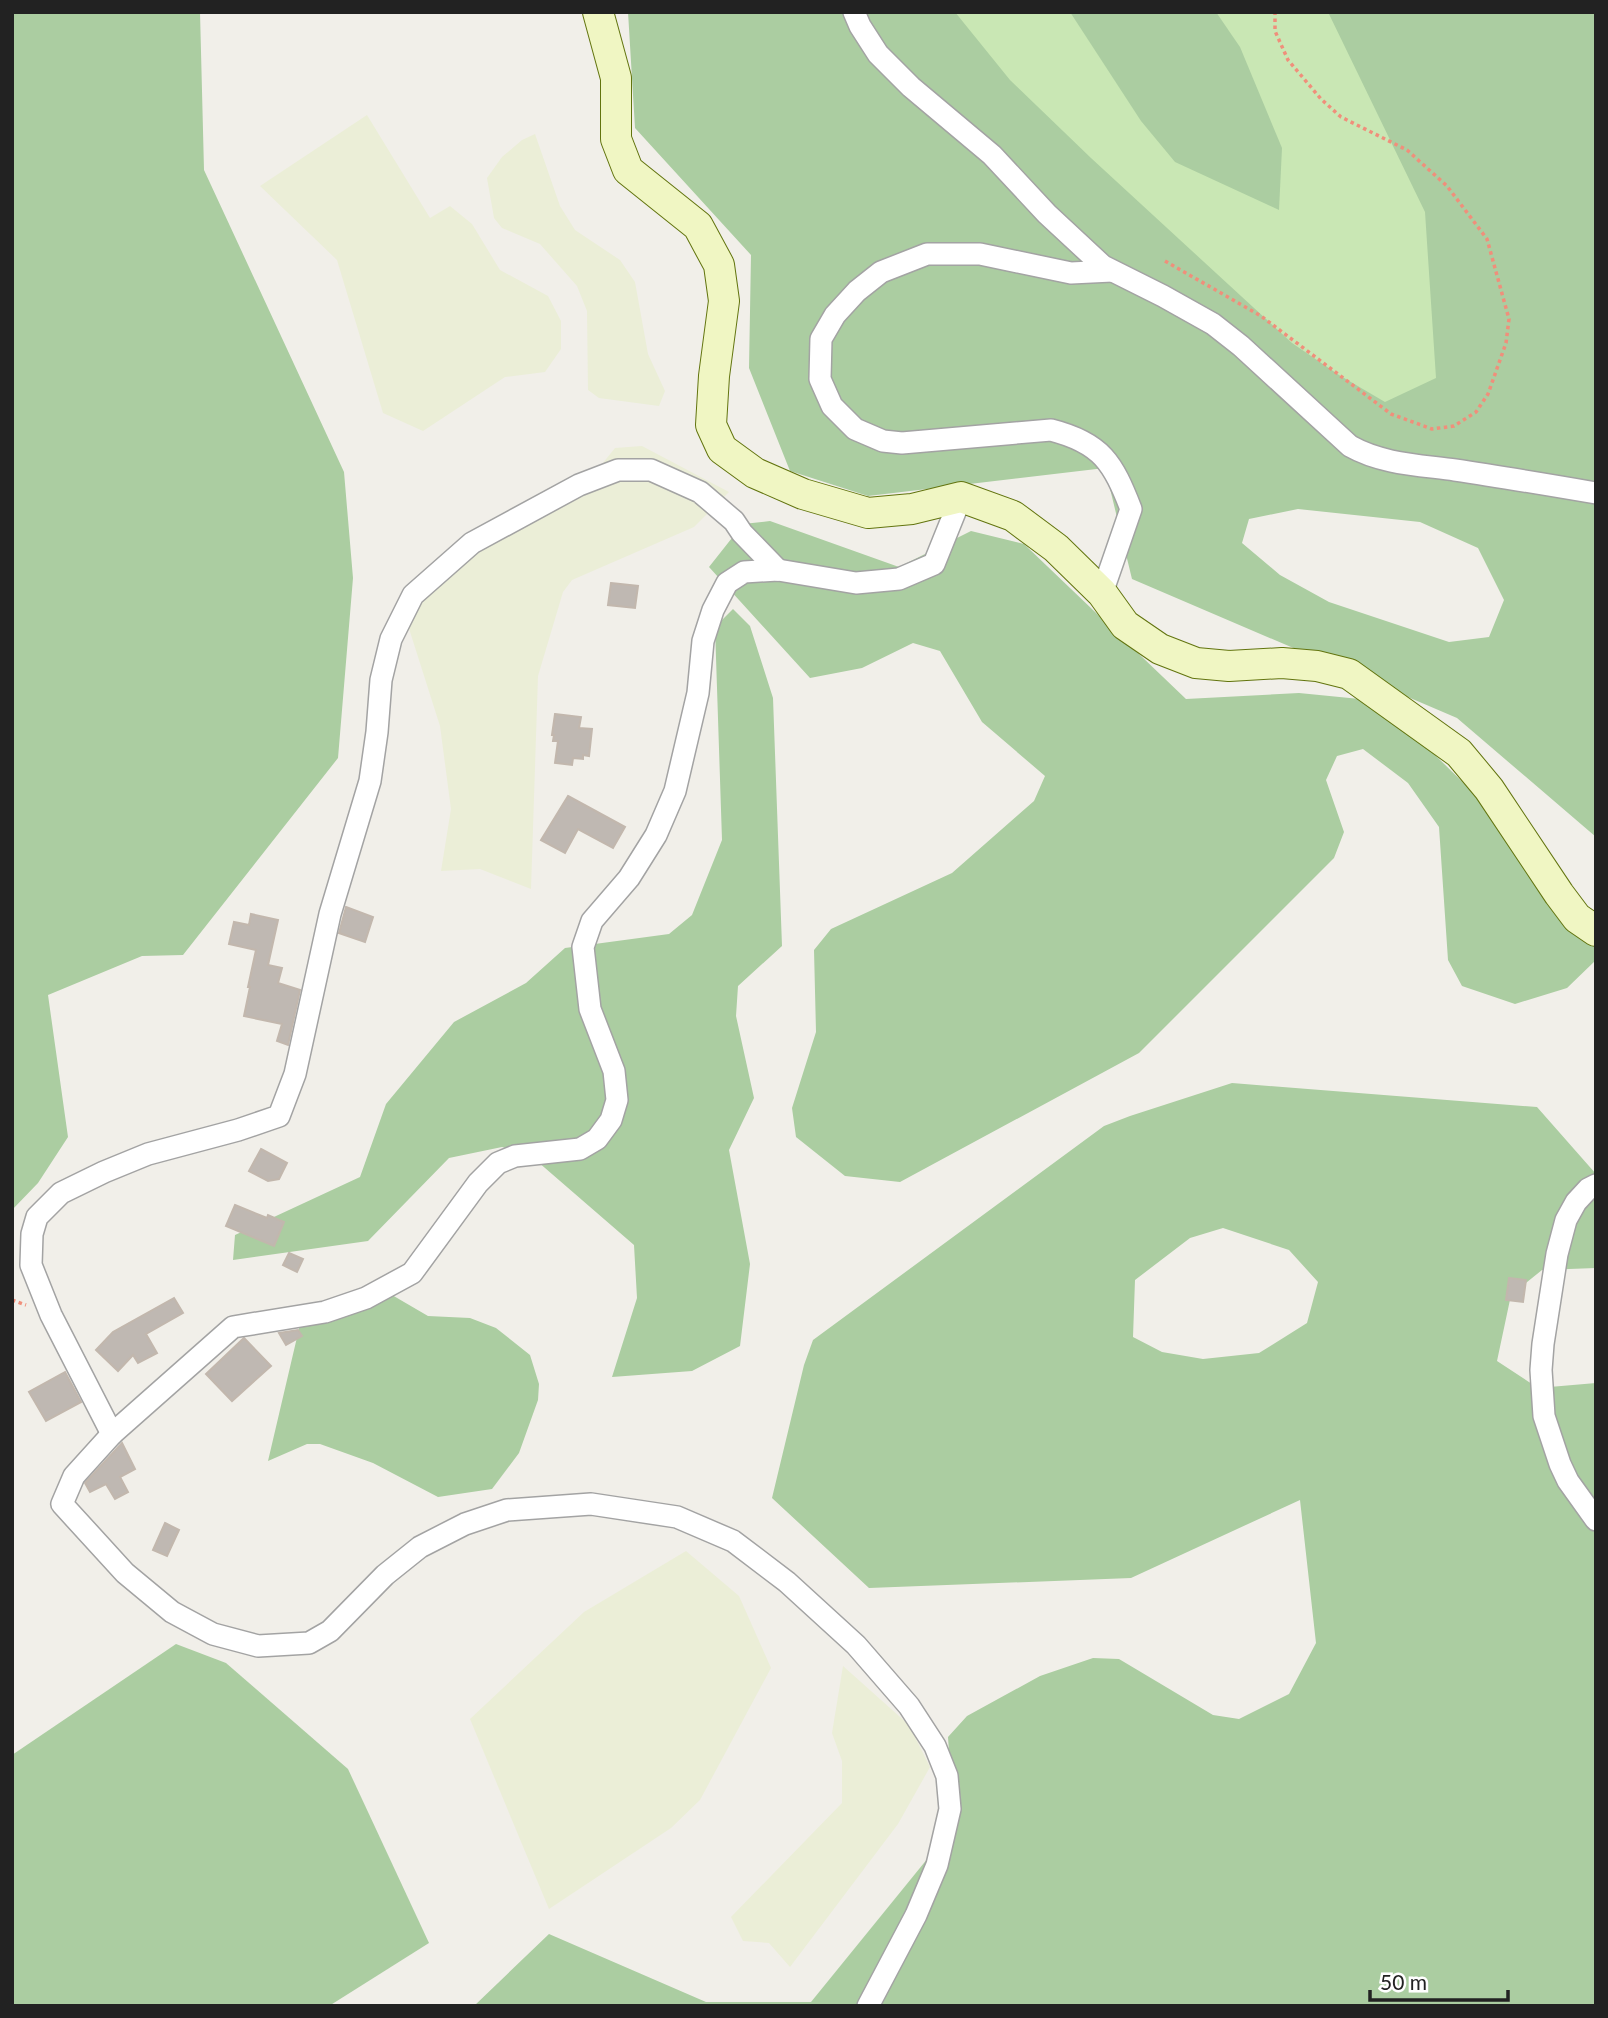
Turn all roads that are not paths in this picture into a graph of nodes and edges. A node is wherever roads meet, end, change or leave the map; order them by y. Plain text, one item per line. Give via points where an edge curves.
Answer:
1 (598, 12) edge
2 (854, 12) edge
3 (1112, 271) junction
4 (1596, 493) edge
5 (961, 497) junction
6 (778, 570) junction
7 (1102, 593) junction
8 (1596, 931) edge
9 (1596, 1185) edge
10 (112, 1434) junction
11 (1596, 1520) edge
12 (868, 2006) edge

1 - 5 street via 616,78 616,139 628,170 698,226 719,265 724,301 711,425 722,449 755,473 803,494 867,513 912,509
2 - 3 street via 878,54
3 - 4 street via 1213,324 1350,446 1366,455
3 - 7 street via 1071,273 980,254 927,254 881,272 856,291 821,339 820,366 820,379 832,406 855,429 883,441 1051,430 1074,436 1097,450 1117,474 1131,509
5 - 6 street via 934,564 899,579 856,583
5 - 7 street via 1013,516 1056,548
6 - 10 street via 744,572 727,583 713,610 675,791 656,835 629,878 592,921 583,947 590,1009 614,1071 617,1100 603,1132 580,1149 515,1156 498,1163 412,1273 366,1298 325,1312 233,1327
6 - 10 street via 734,521 700,492 651,470 618,470 579,485 472,543 413,594 391,639 381,680 370,781 330,914 295,1074 279,1116 115,1167 61,1193 37,1217 31,1265 51,1315
7 - 8 street via 1125,625 1160,649 1196,663 1283,663 1349,674 1459,753 1577,918
9 - 11 street via 1566,1220 1541,1370 1544,1416 1560,1464
10 - 12 street via 74,1476 62,1504 125,1573 172,1612 213,1634 258,1646 309,1643 330,1632 385,1575 420,1547 465,1524 507,1510 591,1504 677,1517 733,1541 787,1582 856,1645 909,1706 935,1746 947,1776 950,1809 937,1864

